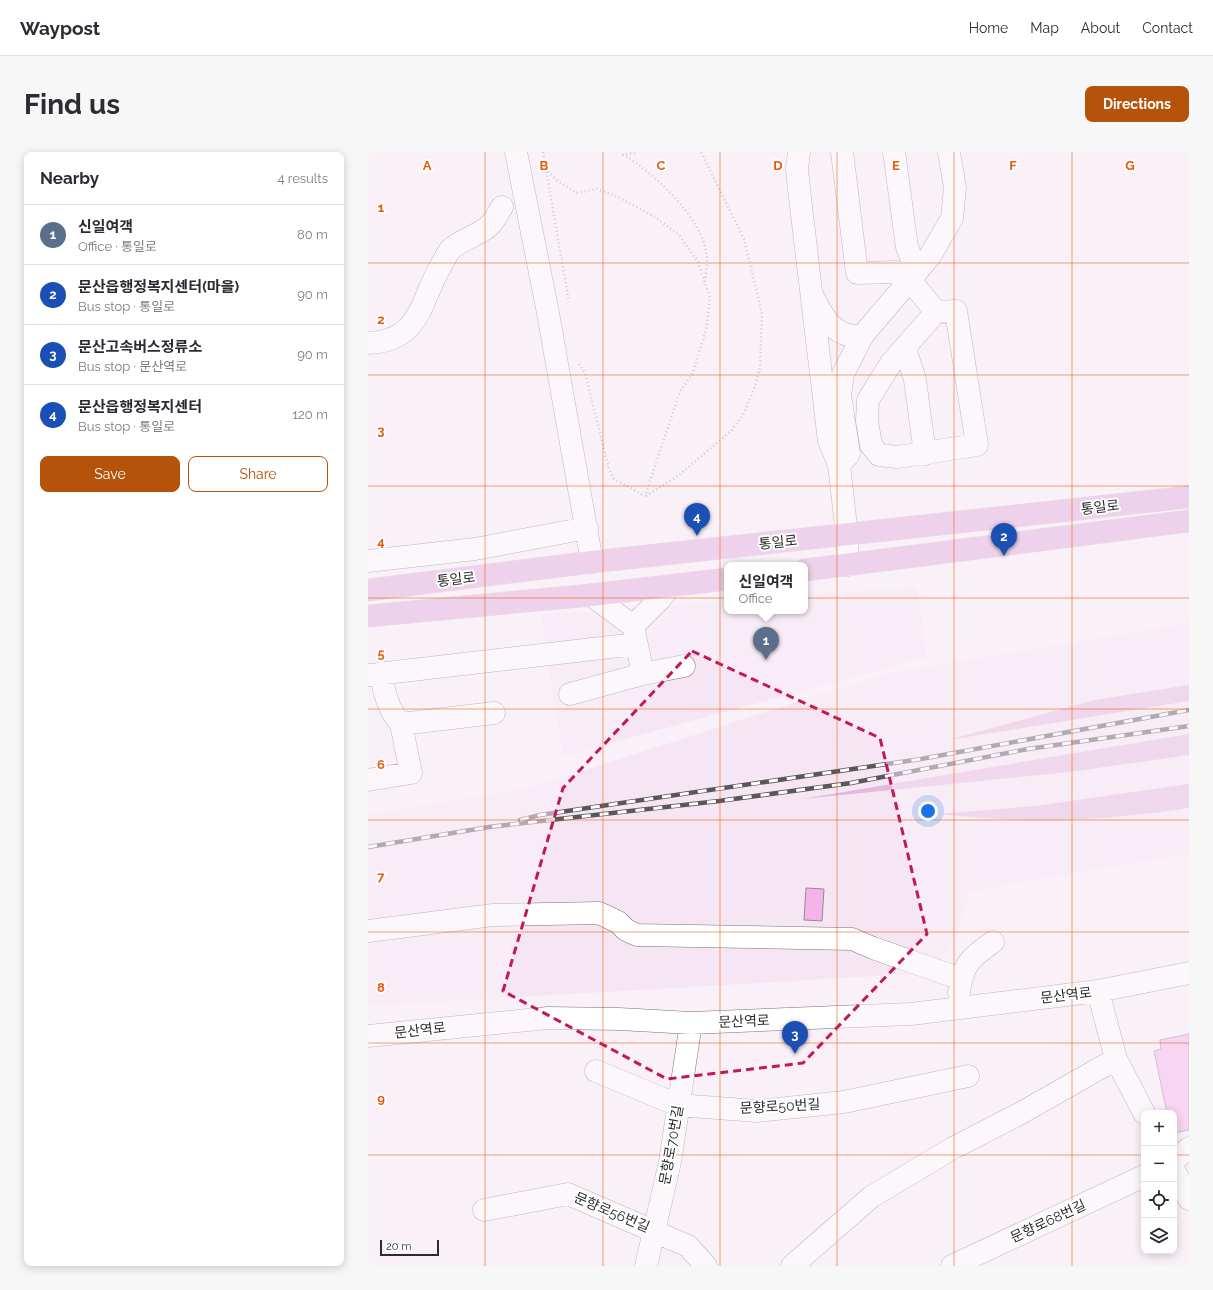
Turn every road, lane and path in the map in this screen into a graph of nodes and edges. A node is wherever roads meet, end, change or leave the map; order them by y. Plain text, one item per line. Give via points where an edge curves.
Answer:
1 (516, 152) edge
2 (542, 152) edge
3 (635, 152) edge
4 (701, 152) edge
5 (799, 152) edge
6 (842, 152) edge
7 (894, 152) edge
8 (949, 152) edge
9 (545, 169) junction
10 (502, 207) dead end
11 (913, 276) junction
12 (705, 283) junction
13 (811, 290) junction
14 (569, 307) dead end
15 (936, 312) junction
16 (863, 335) junction
17 (368, 343) edge
18 (905, 348) junction
19 (577, 361) dead end
20 (925, 454) junction
21 (839, 465) junction
22 (645, 496) junction
23 (1189, 497) edge
24 (1189, 521) edge
25 (587, 528) junction
26 (847, 535) junction
27 (368, 561) edge
28 (592, 562) junction
29 (848, 565) junction
30 (808, 570) edge
31 (724, 579) edge
32 (670, 586) junction
33 (368, 590) edge
34 (591, 595) junction
35 (368, 616) edge
36 (635, 635) junction
37 (684, 666) dead end
38 (375, 674) edge
39 (643, 674) junction
40 (570, 694) dead end
41 (494, 713) dead end
42 (401, 724) junction
43 (368, 780) edge
44 (368, 931) edge
45 (993, 942) dead end
46 (1189, 973) edge
47 (961, 979) junction
48 (1098, 992) junction
49 (957, 1009) junction
50 (691, 1023) junction
51 (368, 1036) edge
52 (1116, 1059) junction
53 (596, 1071) dead end
54 (968, 1076) dead end
55 (678, 1105) junction
56 (1142, 1110) edge
57 (1189, 1148) edge
58 (1177, 1158) edge
59 (1177, 1176) edge
60 (1141, 1177) edge
61 (1189, 1199) edge
62 (484, 1210) dead end
63 (654, 1230) junction
64 (646, 1266) edge
65 (706, 1266) edge
66 (792, 1266) edge
67 (952, 1266) edge

1 - 25 street
2 - 9 path
3 - 12 path via 623,155 667,188 678,200 701,236 707,258
4 - 22 path via 744,239 762,314 760,368 756,386 744,413 732,430 678,476
5 - 13 street via 797,169
6 - 11 street via 857,273 898,272
7 - 11 street
8 - 11 street via 955,188 952,218 930,256
9 - 12 path via 577,193 597,189 618,196 679,234 698,262
9 - 14 path
10 - 17 street via 490,226 451,250 437,272 421,313 410,327 397,336
11 - 15 street
11 - 16 street
12 - 22 path via 710,298 706,330 692,375 680,391
13 - 16 street via 822,316 838,332
13 - 21 street via 829,442
15 - 18 street
15 - 20 street via 956,311 977,445
16 - 21 street via 843,374 840,395 849,454
18 - 20 street via 915,380
18 - 20 street via 891,363 868,400 867,421 871,445 879,455 897,457
19 - 22 path via 585,372 609,469 614,479
21 - 26 street
23 - 26 main road, 통일로
24 - 29 main road, 통일로
25 - 27 street via 475,549
25 - 28 street
26 - 28 main road, 통일로
26 - 29 street
28 - 33 main road, 통일로
29 - 30 main road, 통일로
31 - 32 main road, 통일로
32 - 34 main road, 통일로
32 - 36 street
34 - 35 main road, 통일로
34 - 36 street
36 - 38 street
36 - 39 street
37 - 39 street
38 - 42 street via 391,712
39 - 40 street
41 - 42 street
42 - 43 street via 411,773
44 - 47 street via 493,915 600,912 637,935 852,939
45 - 47 street via 969,961
46 - 48 street, 문산역로
47 - 49 street
48 - 49 street, 문산역로
48 - 52 street
49 - 50 street, 문산역로 via 820,1019
50 - 51 street, 문산역로 via 548,1018
50 - 55 street, 문향로70번길
52 - 56 street
52 - 66 street via 953,1148 872,1197
53 - 55 street, 문향로50번길
54 - 55 street, 문향로50번길 via 828,1104 757,1111
55 - 63 street, 문향로70번길 via 670,1162
57 - 58 street
59 - 61 street
60 - 67 street, 문향로68번길
62 - 63 street, 문향로56번길 via 568,1194
63 - 64 street, 문향로70번길
63 - 65 street, 문향로56번길 via 688,1246

